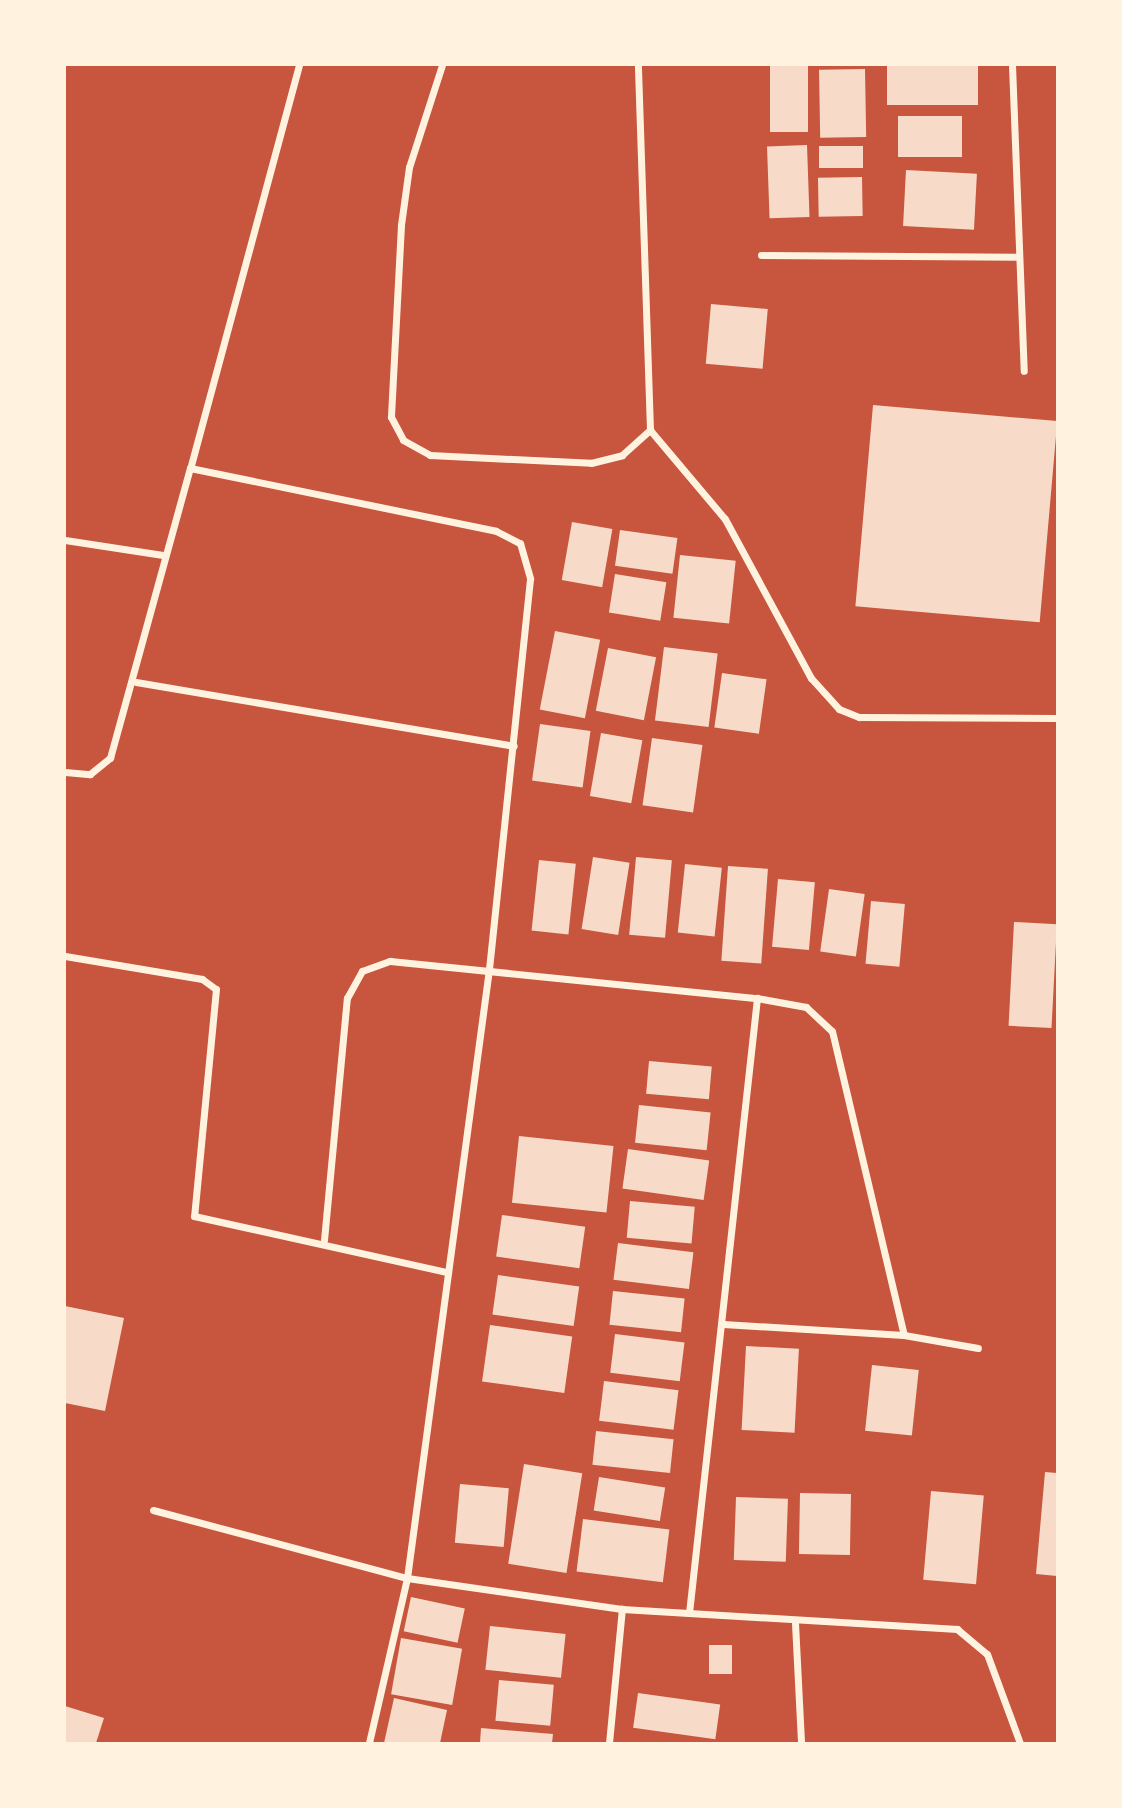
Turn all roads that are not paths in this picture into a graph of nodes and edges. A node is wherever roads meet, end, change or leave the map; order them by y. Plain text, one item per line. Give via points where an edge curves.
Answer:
1 (299, 65) edge
2 (442, 65) edge
3 (638, 65) edge
4 (1012, 65) edge
5 (761, 255) dead end
6 (1016, 257) junction
7 (1024, 372) dead end
8 (650, 430) junction
9 (190, 467) junction
10 (65, 540) edge
11 (163, 555) junction
12 (136, 682) junction
13 (1057, 718) edge
14 (514, 746) junction
15 (65, 772) edge
16 (65, 956) edge
17 (489, 970) junction
18 (757, 998) junction
19 (324, 1240) junction
20 (447, 1272) junction
21 (723, 1324) junction
22 (904, 1335) junction
23 (978, 1348) dead end
24 (153, 1510) dead end
25 (407, 1578) junction
26 (622, 1609) junction
27 (689, 1613) junction
28 (795, 1623) junction
29 (369, 1743) edge
30 (609, 1743) edge
31 (801, 1743) edge
32 (1020, 1743) edge

1 - 9 street
2 - 8 street via 409,167 401,225 390,391 391,417 403,440 430,455 591,463 622,455
3 - 8 street
4 - 6 street
5 - 6 street
6 - 7 street
8 - 13 street via 725,519 811,678 839,709 859,717
9 - 11 street
9 - 14 street via 496,531 520,543 528,557 531,610
10 - 11 street
11 - 12 street
12 - 14 street
12 - 15 street via 106,765 90,774
14 - 17 street
16 - 19 street via 211,983 218,996 191,1211 199,1220
17 - 18 street
17 - 19 street via 390,961 353,982
17 - 20 street
18 - 21 street
18 - 22 street via 806,1007 832,1031
19 - 20 street
20 - 25 street
21 - 22 street
21 - 27 street
22 - 23 street
24 - 25 street
25 - 26 street
25 - 29 street
26 - 27 street
26 - 30 street
27 - 28 street
28 - 31 street
28 - 32 street via 957,1629 987,1654

